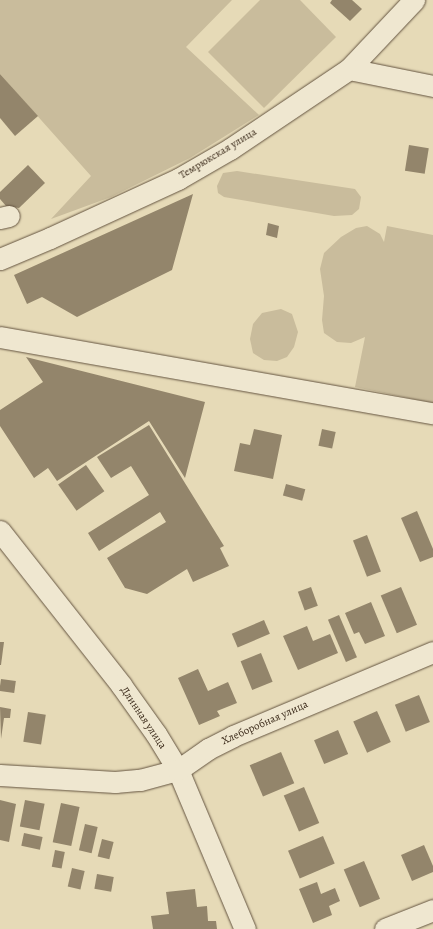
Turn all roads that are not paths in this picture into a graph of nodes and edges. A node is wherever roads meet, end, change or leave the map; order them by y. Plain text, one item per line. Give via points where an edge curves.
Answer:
1 (414, 0) edge
2 (349, 69) junction
3 (433, 86) edge
4 (0, 259) edge
5 (0, 337) edge
6 (433, 413) edge
7 (0, 530) edge
8 (433, 652) edge
9 (178, 770) junction
10 (0, 775) edge
11 (433, 910) edge
12 (245, 929) edge
13 (386, 929) edge

1 - 2 street, Темрюкская улица
2 - 3 street
2 - 4 street, Темрюкская улица via 230,149 178,178
5 - 6 street
7 - 9 street, Длинная улица via 121,685
8 - 9 street, Хлеборобная улица via 233,736 208,749
9 - 10 street, Хлеборобная улица via 140,780 115,782
9 - 12 street, Длинная улица
11 - 13 street

